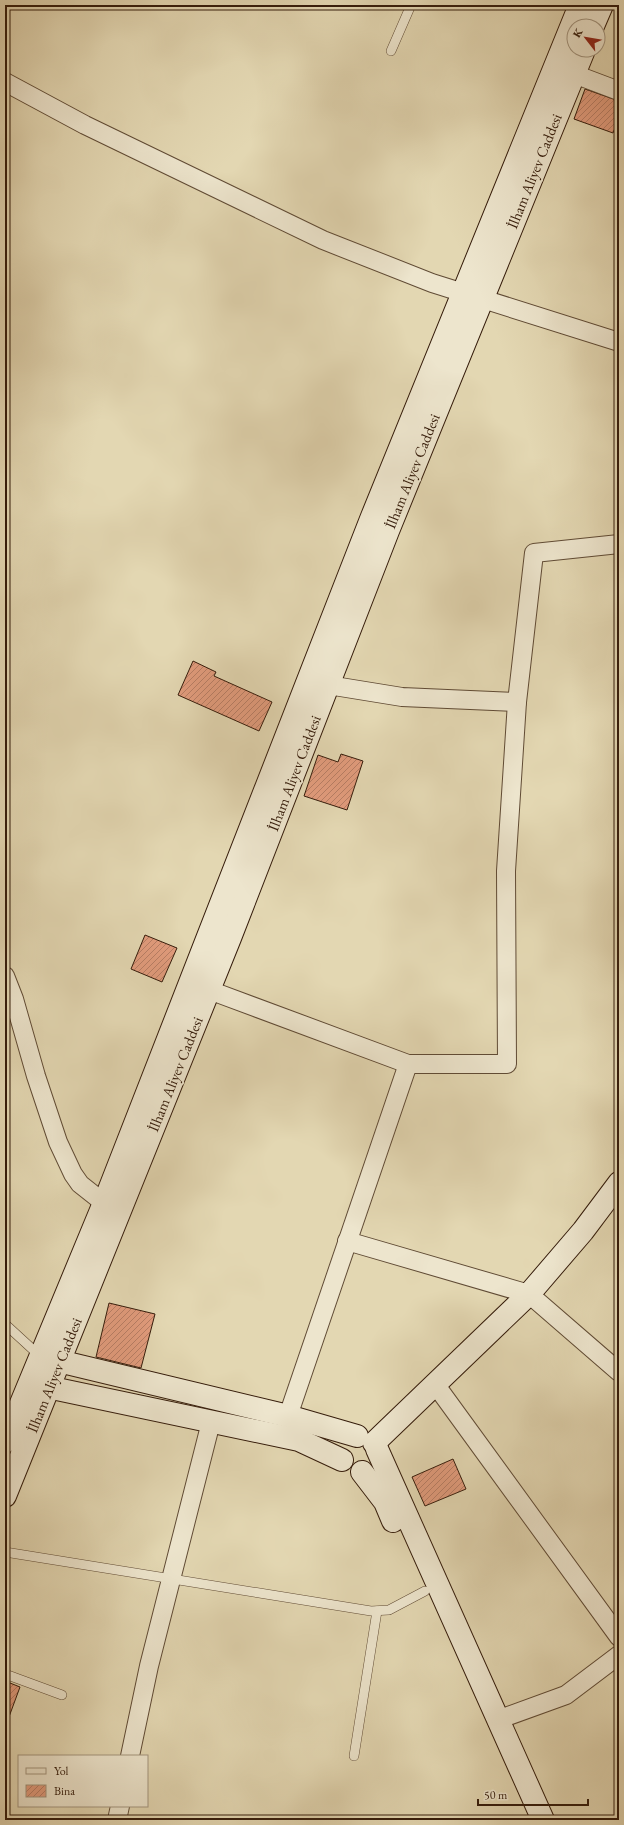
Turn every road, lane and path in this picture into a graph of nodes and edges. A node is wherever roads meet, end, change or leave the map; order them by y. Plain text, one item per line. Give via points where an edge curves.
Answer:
1 (410, 5) edge
2 (580, 5) edge
3 (602, 5) edge
4 (596, 18) edge
5 (391, 51) dead end
6 (581, 58) edge
7 (574, 74) junction
8 (5, 82) edge
9 (619, 91) edge
10 (473, 296) junction
11 (619, 342) edge
12 (619, 544) edge
13 (328, 685) junction
14 (517, 702) junction
15 (5, 976) edge
16 (209, 990) junction
17 (408, 1064) junction
18 (619, 1183) edge
19 (104, 1203) junction
20 (348, 1241) junction
21 (528, 1294) junction
22 (5, 1324) edge
23 (50, 1359) junction
24 (619, 1372) edge
25 (436, 1384) junction
26 (39, 1385) junction
27 (288, 1416) junction
28 (211, 1422) junction
29 (5, 1442) edge
30 (369, 1442) junction
31 (342, 1460) junction
32 (362, 1472) junction
33 (5, 1496) edge
34 (5, 1552) edge
35 (171, 1579) junction
36 (425, 1591) junction
37 (377, 1612) junction
38 (619, 1637) edge
39 (619, 1655) edge
40 (5, 1674) edge
41 (62, 1695) dead end
42 (497, 1720) junction
43 (130, 1755) edge
44 (354, 1756) dead end
45 (120, 1807) edge
46 (117, 1820) edge
47 (529, 1820) edge
48 (543, 1820) edge

1 - 5 lane
2 - 10 main road, İlham Aliyev Caddesi
3 - 4 main road
6 - 7 main road, İlham Aliyev Caddesi
7 - 9 street
7 - 10 main road, İlham Aliyev Caddesi
8 - 10 street via 85,125 310,235 388,267
10 - 11 street
10 - 13 main road, İlham Aliyev Caddesi via 391,524
10 - 19 main road, İlham Aliyev Caddesi via 371,519
12 - 14 street via 534,553
13 - 14 street via 402,696
13 - 16 main road, İlham Aliyev Caddesi
14 - 17 street via 506,871 507,1064
15 - 19 street via 58,1142 80,1184
16 - 17 street
16 - 23 main road, İlham Aliyev Caddesi
17 - 20 street
18 - 21 main road via 583,1231
19 - 23 main road, İlham Aliyev Caddesi
20 - 21 street
20 - 27 street
21 - 24 street
21 - 25 main road
22 - 23 lane
23 - 26 main road, İlham Aliyev Caddesi
23 - 27 main road
25 - 30 main road
25 - 38 street
26 - 28 main road
26 - 29 main road, İlham Aliyev Caddesi
26 - 33 main road, İlham Aliyev Caddesi
27 - 30 main road
28 - 31 main road via 299,1440
28 - 35 street
30 - 31 main road via 352,1437 341,1450
30 - 32 main road via 376,1461 368,1470
30 - 42 main road
31 - 32 main road via 346,1467
32 - 36 main road via 385,1502
34 - 35 lane
35 - 37 lane
35 - 43 street
36 - 37 lane via 389,1610
36 - 47 main road
37 - 44 lane
39 - 42 street via 566,1695
40 - 41 lane
42 - 48 main road
45 - 46 street

